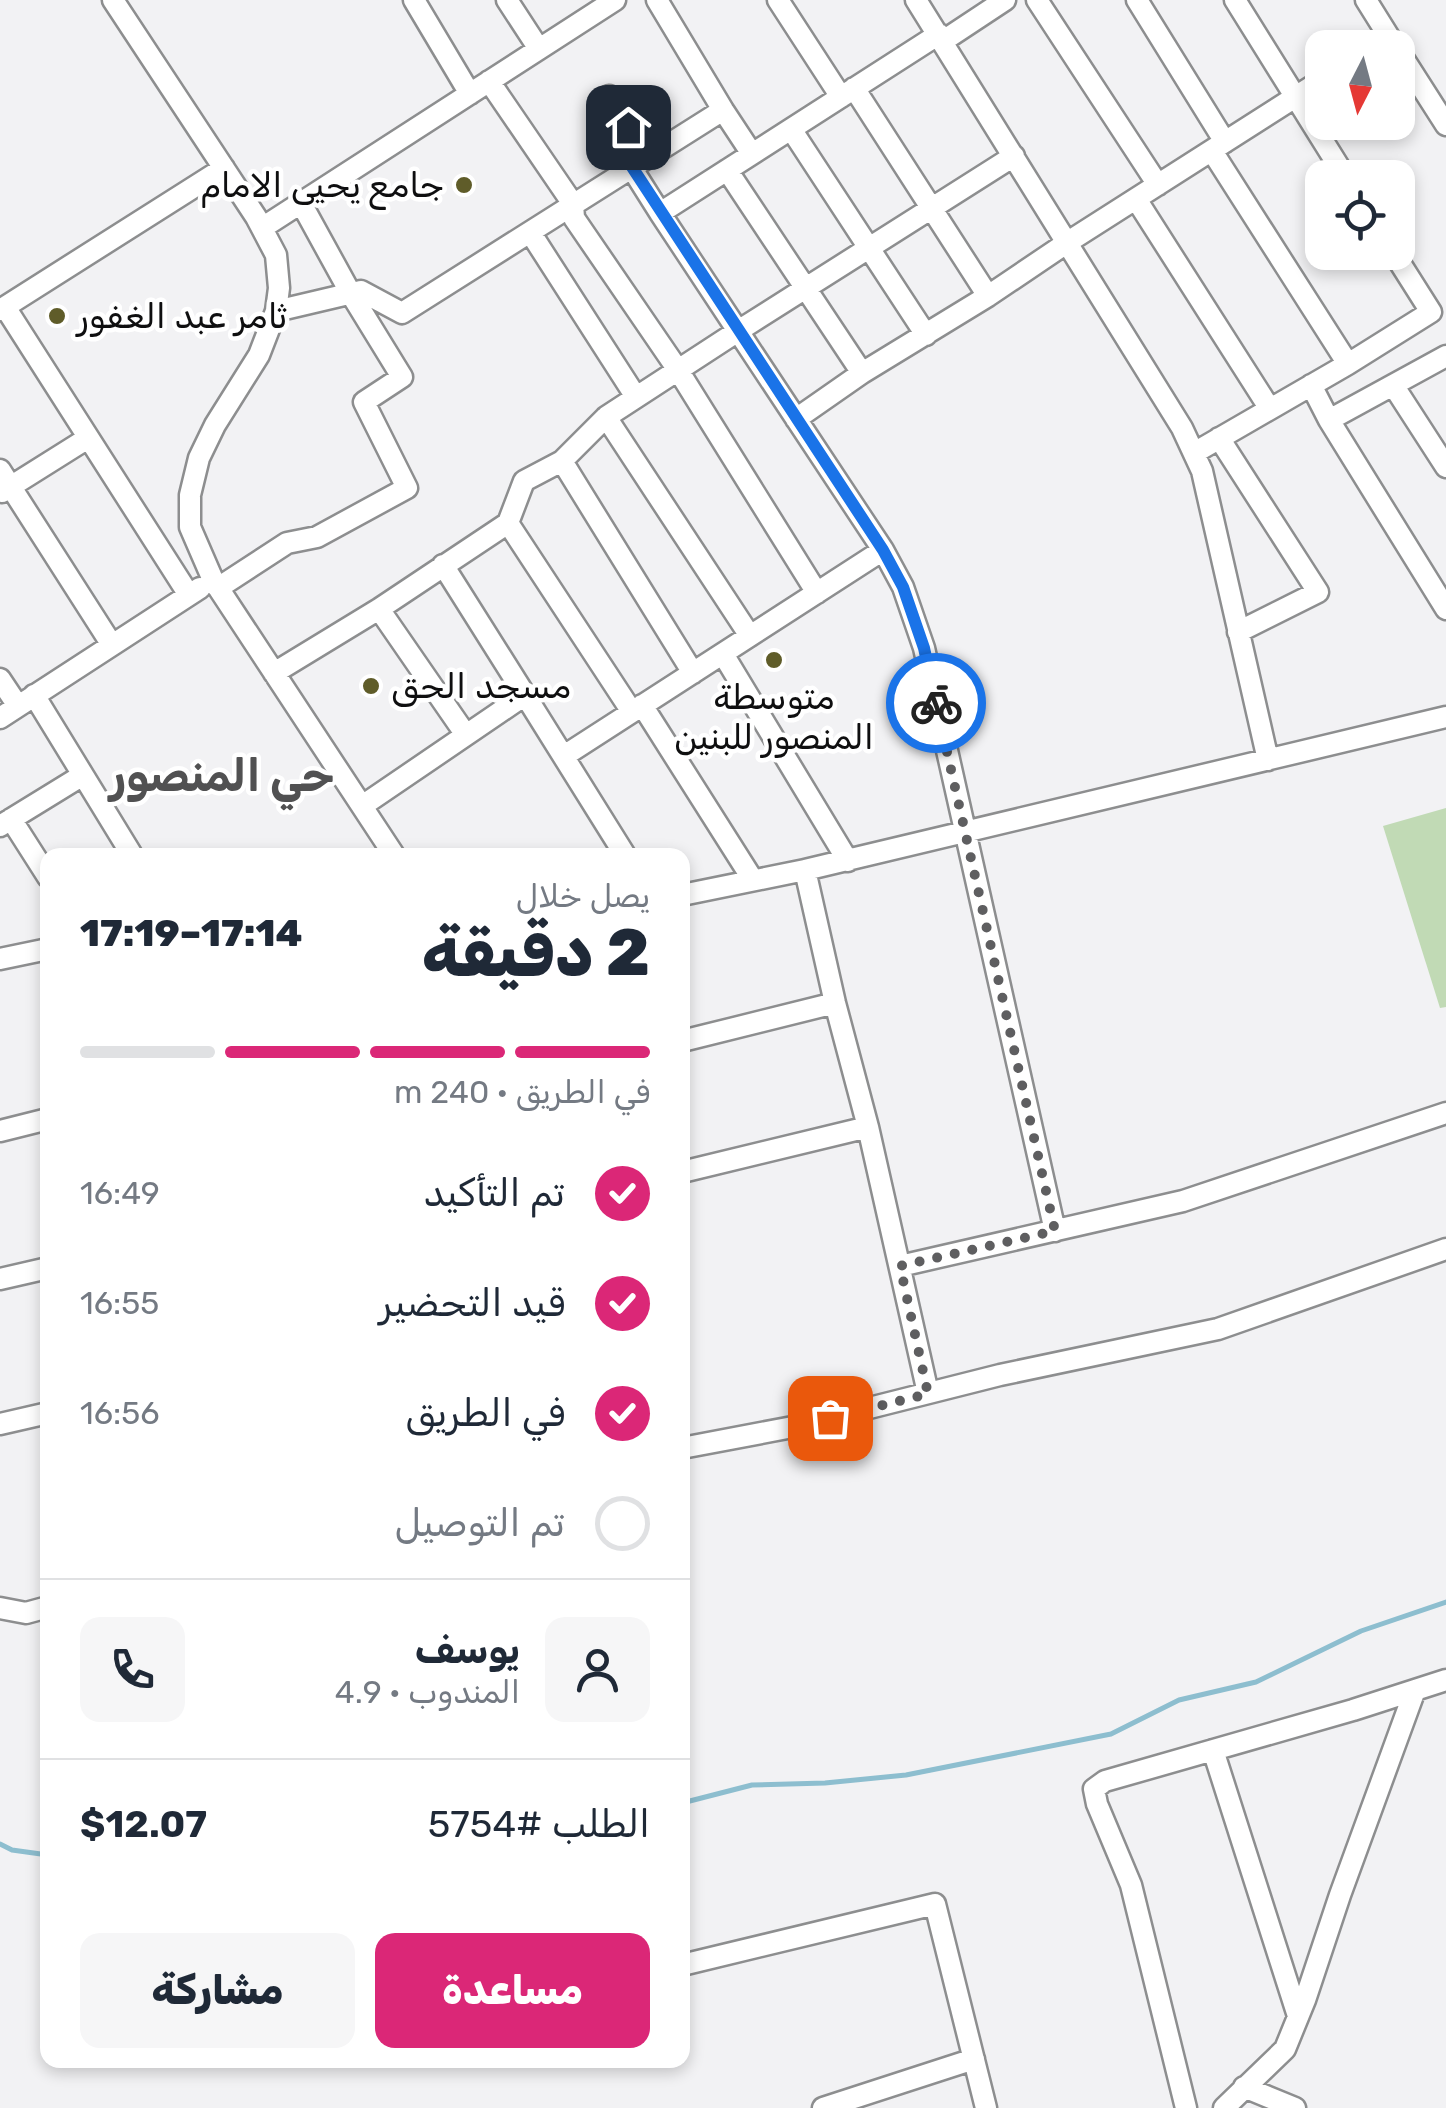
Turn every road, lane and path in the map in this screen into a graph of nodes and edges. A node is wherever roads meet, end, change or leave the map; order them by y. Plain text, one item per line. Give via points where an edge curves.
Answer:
1 (113, 0) edge
2 (414, 0) edge
3 (508, 0) edge
4 (657, 0) edge
5 (778, 0) edge
6 (916, 0) edge
7 (1005, 0) edge
8 (1037, 0) edge
9 (1137, 0) edge
10 (1235, 0) edge
11 (1366, 0) edge
12 (602, 4) edge
13 (1381, 30) edge
14 (941, 38) junction
15 (539, 49) junction
16 (489, 82) junction
17 (1415, 82) edge
18 (1305, 91) edge
19 (848, 93) junction
20 (470, 94) junction
21 (609, 96) dead end
22 (1296, 97) junction
23 (723, 110) junction
24 (1446, 125) edge
25 (791, 129) junction
26 (1218, 147) junction
27 (752, 154) junction
28 (1014, 156) junction
29 (1335, 160) edge
30 (639, 162) junction
31 (224, 168) junction
32 (727, 170) junction
33 (1158, 185) junction
34 (1136, 199) junction
35 (301, 203) junction
36 (573, 204) junction
37 (931, 208) junction
38 (660, 213) junction
39 (262, 228) junction
40 (530, 232) junction
41 (1068, 242) junction
42 (870, 247) junction
43 (1404, 270) edge
44 (805, 288) junction
45 (350, 294) junction
46 (988, 296) junction
47 (3, 308) edge
48 (276, 311) junction
49 (738, 331) junction
50 (926, 335) junction
51 (1446, 356) edge
52 (1348, 364) junction
53 (678, 370) junction
54 (862, 372) junction
55 (1311, 385) junction
56 (1393, 385) junction
57 (636, 397) junction
58 (1270, 409) junction
59 (606, 417) junction
60 (796, 419) junction
61 (1329, 420) junction
62 (88, 438) junction
63 (1219, 438) junction
64 (1194, 453) junction
65 (562, 461) junction
66 (1446, 467) edge
67 (4, 483) edge
68 (508, 523) junction
69 (883, 550) junction
70 (443, 565) junction
71 (216, 584) junction
72 (816, 593) junction
73 (189, 595) junction
74 (379, 609) junction
75 (1446, 609) edge
76 (1238, 632) junction
77 (750, 636) junction
78 (112, 646) junction
79 (722, 654) junction
80 (274, 673) junction
81 (693, 673) junction
82 (0, 679) edge
83 (525, 695) junction
84 (17, 706) edge
85 (637, 708) junction
86 (1446, 717) edge
87 (466, 735) junction
88 (564, 756) junction
89 (1268, 760) junction
90 (83, 775) junction
91 (362, 806) junction
92 (6, 822) edge
93 (966, 832) junction
94 (128, 848) edge
95 (389, 848) edge
96 (621, 848) edge
97 (848, 861) junction
98 (40, 867) edge
99 (805, 870) junction
100 (754, 880) junction
101 (690, 893) edge
102 (40, 950) edge
103 (1, 957) edge
104 (834, 1003) junction
105 (690, 1039) edge
106 (1446, 1113) edge
107 (40, 1121) edge
108 (868, 1127) junction
109 (0, 1130) edge
110 (690, 1170) edge
111 (1055, 1231) junction
112 (1446, 1249) edge
113 (900, 1266) junction
114 (40, 1270) edge
115 (0, 1279) edge
116 (928, 1394) junction
117 (40, 1415) edge
118 (0, 1424) edge
119 (690, 1446) edge
120 (0, 1608) edge
121 (40, 1609) edge
122 (1446, 1680) edge
123 (1415, 1690) junction
124 (1214, 1750) junction
125 (690, 1963) edge
126 (1298, 2016) junction
127 (974, 2059) junction
128 (1244, 2087) junction
129 (824, 2108) edge
130 (986, 2108) edge
131 (1186, 2108) edge
132 (1224, 2108) edge
133 (1294, 2108) edge

1 - 31 street
2 - 20 street
3 - 15 street
4 - 23 street
5 - 19 street
6 - 14 street
7 - 14 street
8 - 33 street
9 - 26 street
10 - 22 street
11 - 13 street
12 - 15 street
14 - 19 street
14 - 28 street
15 - 16 street
16 - 20 street
16 - 36 street
17 - 24 street
18 - 22 street
19 - 25 street
19 - 37 street
20 - 35 street
21 - 30 street
22 - 26 street
22 - 29 street
23 - 27 street
23 - 30 street
25 - 27 street
25 - 42 street
26 - 33 street
26 - 52 street
27 - 32 street
28 - 37 street
28 - 41 street
30 - 36 street
30 - 38 street
31 - 39 street
31 - 47 street
32 - 38 street
32 - 44 street
33 - 34 street
34 - 41 street
34 - 58 street
35 - 39 street
35 - 45 street
36 - 40 street
36 - 53 street via 574,218
37 - 42 street
37 - 46 street
38 - 49 street
39 - 48 street via 276,256
40 - 45 street via 402,314 361,291
40 - 57 street
41 - 46 street
41 - 64 street
42 - 44 street
42 - 50 street
43 - 52 street via 1431,312
44 - 49 street
44 - 54 street
45 - 48 street
45 - 71 street via 402,376 364,402 407,488
46 - 50 street
47 - 62 street
48 - 71 street via 259,355 199,458 190,495 190,527
49 - 53 street
49 - 60 street
50 - 54 street
51 - 56 street
52 - 55 street
53 - 57 street
53 - 72 street
54 - 60 street
55 - 58 street
55 - 61 street
56 - 61 street
56 - 66 street
57 - 59 street
58 - 63 street
59 - 65 street
59 - 77 street
60 - 69 street
61 - 75 street
62 - 67 street
62 - 73 street
63 - 64 street
63 - 76 street via 1318,592
64 - 76 street
65 - 68 street via 524,481
65 - 81 street
67 - 78 street
68 - 70 street
68 - 85 street
69 - 72 street
69 - 93 street via 924,648
70 - 74 street
70 - 83 street
71 - 73 street
71 - 80 street
72 - 77 street
73 - 78 street
74 - 80 street
74 - 87 street
76 - 89 street
77 - 79 street
78 - 84 street
79 - 81 street
79 - 97 street
80 - 91 street
81 - 85 street
82 - 84 street
83 - 87 street
83 - 88 street
84 - 90 street
85 - 88 street
85 - 100 street
86 - 89 street
87 - 91 street
88 - 96 street
89 - 93 street
90 - 92 street
90 - 94 street
91 - 95 street
92 - 98 street
93 - 97 street
93 - 111 street
97 - 99 street
99 - 100 street
99 - 104 street
100 - 101 street
102 - 103 street
104 - 105 street
104 - 108 street
106 - 111 street via 1183,1201
107 - 109 street
108 - 110 street
108 - 113 street
111 - 113 street
112 - 116 street via 1218,1329
113 - 116 street
114 - 115 street
116 - 119 street
117 - 118 street
120 - 121 street
122 - 123 street
123 - 124 street
123 - 126 street
124 - 126 street
124 - 131 street via 1094,1788 1131,1885
125 - 127 street via 936,1904
126 - 128 street via 1285,2049
127 - 129 street
127 - 130 street
128 - 132 street
128 - 133 street

